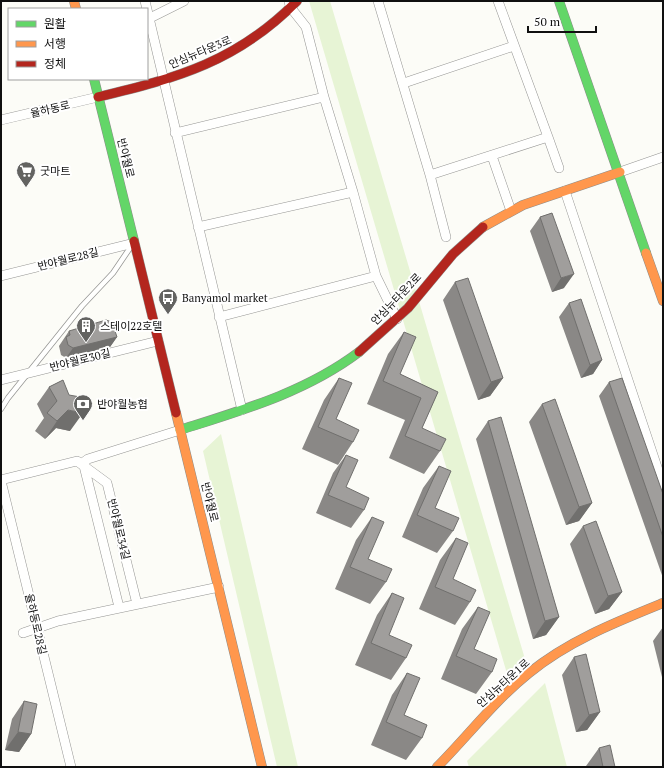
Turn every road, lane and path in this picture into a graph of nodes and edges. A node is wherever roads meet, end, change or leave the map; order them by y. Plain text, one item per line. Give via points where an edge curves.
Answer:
1 (184, 1) edge
2 (378, 1) edge
3 (498, 1) edge
4 (559, 1) edge
5 (292, 3) edge
6 (148, 11) edge
7 (150, 18) junction
8 (514, 46) junction
9 (94, 80) edge
10 (163, 80) junction
11 (404, 84) junction
12 (98, 97) junction
13 (324, 97) junction
14 (1, 120) edge
15 (175, 133) junction
16 (548, 137) junction
17 (492, 156) junction
18 (663, 157) edge
19 (559, 168) dead end
20 (620, 172) junction
21 (430, 175) junction
22 (565, 191) junction
23 (353, 192) junction
24 (511, 211) junction
25 (198, 227) junction
26 (446, 237) dead end
27 (134, 243) junction
28 (1, 276) edge
29 (376, 276) junction
30 (663, 301) edge
31 (220, 317) junction
32 (397, 319) junction
33 (158, 341) junction
34 (28, 373) junction
35 (1, 380) edge
36 (1, 409) edge
37 (242, 410) junction
38 (180, 430) junction
39 (80, 464) junction
40 (1, 481) edge
41 (663, 485) edge
42 (219, 587) junction
43 (137, 604) junction
44 (663, 604) edge
45 (119, 607) junction
46 (36, 629) junction
47 (23, 633) dead end
48 (443, 765) edge
49 (71, 767) edge
50 (262, 767) edge

1 - 7 street
2 - 11 street
3 - 8 street
4 - 20 street
5 - 10 street, 안심뉴타운3로 via 255,39 224,57
5 - 13 street via 306,27
6 - 7 street
7 - 10 street
8 - 11 street
8 - 16 street
9 - 12 street, 반야월로
10 - 12 street, 안심뉴타운3로
10 - 15 street
11 - 21 street
12 - 14 street, 율하동로
12 - 27 street, 반야월로
13 - 15 street
13 - 23 street
15 - 25 street
16 - 17 street
16 - 19 street
17 - 21 street
17 - 24 street
18 - 20 street
20 - 22 street, 안심뉴타운2로
20 - 30 street
21 - 26 street
22 - 24 street, 안심뉴타운2로
22 - 41 street
23 - 25 street
23 - 29 street
24 - 32 street, 안심뉴타운2로 via 492,221 462,245
25 - 31 street
27 - 28 street, 반야월로28길
27 - 33 street, 반야월로
27 - 34 lane via 113,273 82,306
29 - 31 street
29 - 32 street
31 - 37 street
32 - 37 street, 안심뉴타운2로 via 320,378 278,398
33 - 34 street, 반야월로30길
33 - 38 street, 반야월로
34 - 35 street, 반야월로30길
34 - 36 lane
37 - 38 street, 안심뉴타운2로
38 - 39 street via 88,459
38 - 42 street, 반야월로
39 - 40 street
39 - 43 street, 반야월로34길 via 107,483
39 - 45 street, 반야월로34길
40 - 46 street, 율하동로28길
42 - 43 street
42 - 50 street, 반야월로
43 - 45 street
44 - 48 street, 안심뉴타운1로 via 583,640 556,654 529,673 480,720
45 - 46 street via 58,621
46 - 47 street
46 - 49 street, 율하동로28길

